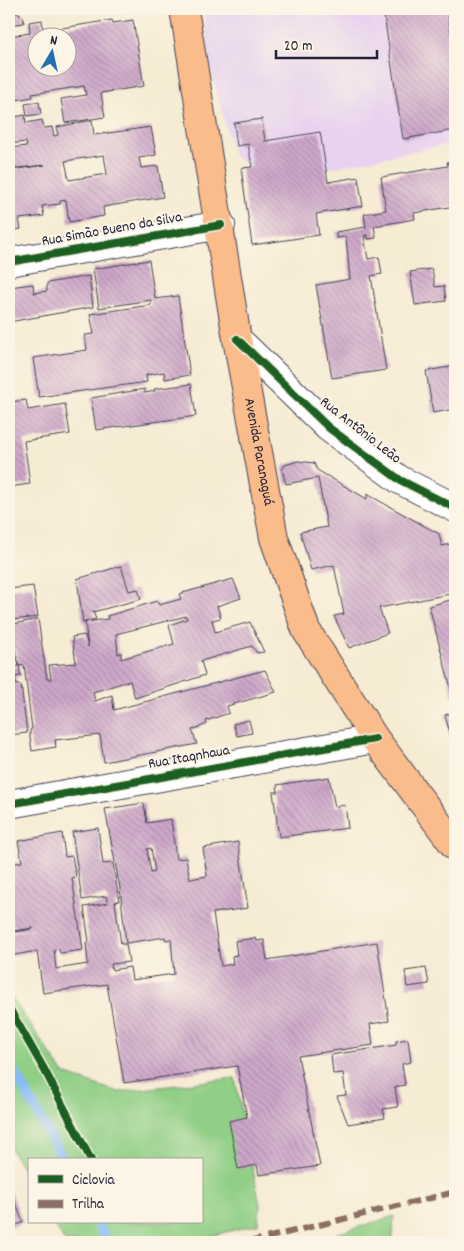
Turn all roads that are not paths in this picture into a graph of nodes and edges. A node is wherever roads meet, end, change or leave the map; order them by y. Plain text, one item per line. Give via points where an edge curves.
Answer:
1 (184, 9) edge
2 (221, 225) junction
3 (9, 262) edge
4 (237, 339) junction
5 (455, 508) edge
6 (374, 739) junction
7 (9, 804) edge
8 (455, 846) edge

1 - 2 main road, Avenida Paranaguá
2 - 3 street, Rua Simão Bueno da Silva
2 - 4 main road, Avenida Paranaguá
4 - 5 street, Rua Antônio Leão via 329,428 400,480
4 - 6 main road, Avenida Paranaguá via 274,538 306,630
6 - 7 street, Rua Itaqnhaua
6 - 8 main road, Avenida Paranaguá

